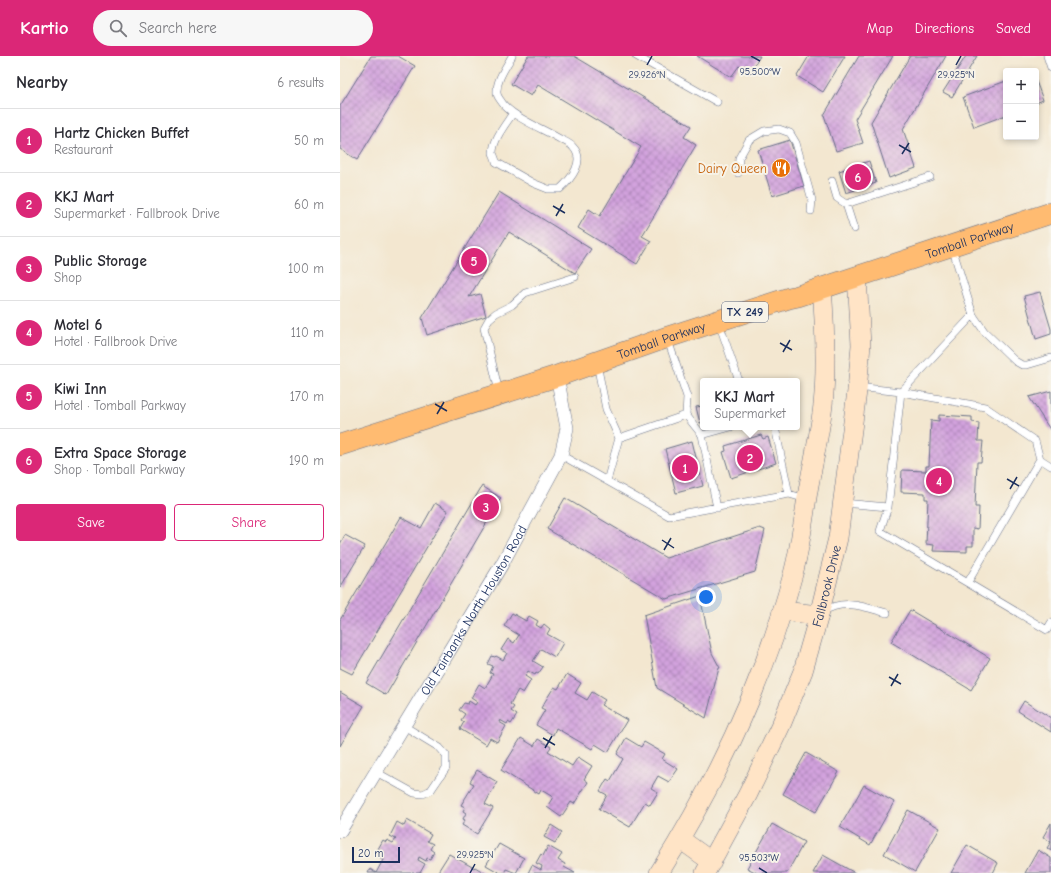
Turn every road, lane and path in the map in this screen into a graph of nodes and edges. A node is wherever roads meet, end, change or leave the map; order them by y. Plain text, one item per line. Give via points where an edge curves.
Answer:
1 (512, 56) edge
2 (636, 56) edge
3 (1047, 56) edge
4 (1051, 68) edge
5 (717, 102) dead end
6 (513, 113) junction
7 (738, 173) dead end
8 (930, 177) dead end
9 (832, 181) dead end
10 (846, 204) junction
11 (811, 211) dead end
12 (1051, 213) edge
13 (854, 229) dead end
14 (952, 246) junction
15 (857, 276) junction
16 (575, 277) dead end
17 (822, 287) junction
18 (973, 315) junction
19 (718, 320) junction
20 (668, 337) junction
21 (1051, 358) edge
22 (597, 363) junction
23 (556, 376) junction
24 (738, 378) edge
25 (857, 386) junction
26 (901, 392) junction
27 (500, 394) junction
28 (686, 415) junction
29 (720, 430) edge
30 (776, 430) edge
31 (702, 435) junction
32 (619, 438) junction
33 (340, 445) edge
34 (561, 455) junction
35 (1040, 459) junction
36 (1051, 466) edge
37 (607, 481) junction
38 (798, 497) junction
39 (842, 503) junction
40 (888, 507) junction
41 (717, 508) junction
42 (968, 582) junction
43 (782, 610) junction
44 (887, 613) dead end
45 (819, 615) junction
46 (1051, 623) edge
47 (404, 726) junction
48 (376, 772) junction
49 (340, 832) edge
50 (680, 839) junction
51 (709, 868) edge
52 (658, 873) edge

1 - 6 lane via 501,75 497,94
2 - 5 lane
3 - 4 lane
6 - 6 lane via 573,147 578,157 577,168 570,180 560,189 548,189 533,183 496,162 493,153 498,136
7 - 11 lane via 739,158 749,140 764,132 779,129 790,133 796,143 812,200
8 - 10 lane
9 - 10 lane via 838,198
10 - 13 lane
12 - 14 main road, Tomball Parkway / TX 249
14 - 15 main road, Tomball Parkway / TX 249
14 - 18 lane
15 - 17 main road, Tomball Parkway / TX 249
15 - 25 main road, Fallbrook Drive via 861,345
16 - 27 lane via 524,293 485,324
17 - 19 main road, Tomball Parkway / TX 249
17 - 38 main road via 826,356 823,406
18 - 21 lane via 984,331 1022,365
18 - 26 lane
19 - 20 main road, Tomball Parkway / TX 249
19 - 24 lane
20 - 22 main road, Tomball Parkway / TX 249
20 - 28 lane via 687,397
22 - 23 main road, Tomball Parkway / TX 249
22 - 32 lane via 606,409
23 - 27 main road, Tomball Parkway / TX 249
23 - 34 street, Old Fairbanks North Houston Road via 567,428
25 - 26 lane
25 - 39 main road, Fallbrook Drive
26 - 35 lane via 985,408 1035,441
26 - 40 lane
27 - 33 main road, Tomball Parkway / TX 249
28 - 31 lane
28 - 32 lane
29 - 31 lane
30 - 38 lane
31 - 41 lane
32 - 37 lane
34 - 37 lane
34 - 47 street, Old Fairbanks North Houston Road via 502,564
35 - 36 lane
35 - 42 lane
37 - 41 lane via 669,516
38 - 41 lane
38 - 43 main road via 794,572
39 - 40 lane
39 - 45 main road, Fallbrook Drive via 838,538
40 - 42 lane via 880,531 950,574
42 - 46 lane via 1046,630
43 - 45 main road
43 - 50 main road via 758,679 724,756
44 - 45 lane via 857,605 838,605
45 - 51 main road, Fallbrook Drive via 803,671 781,725
47 - 48 street, Old Fairbanks North Houston Road
47 - 48 lane via 440,748 446,755 446,768 431,790 423,794 414,793
48 - 49 street, Old Fairbanks North Houston Road
50 - 51 main road
50 - 52 main road

